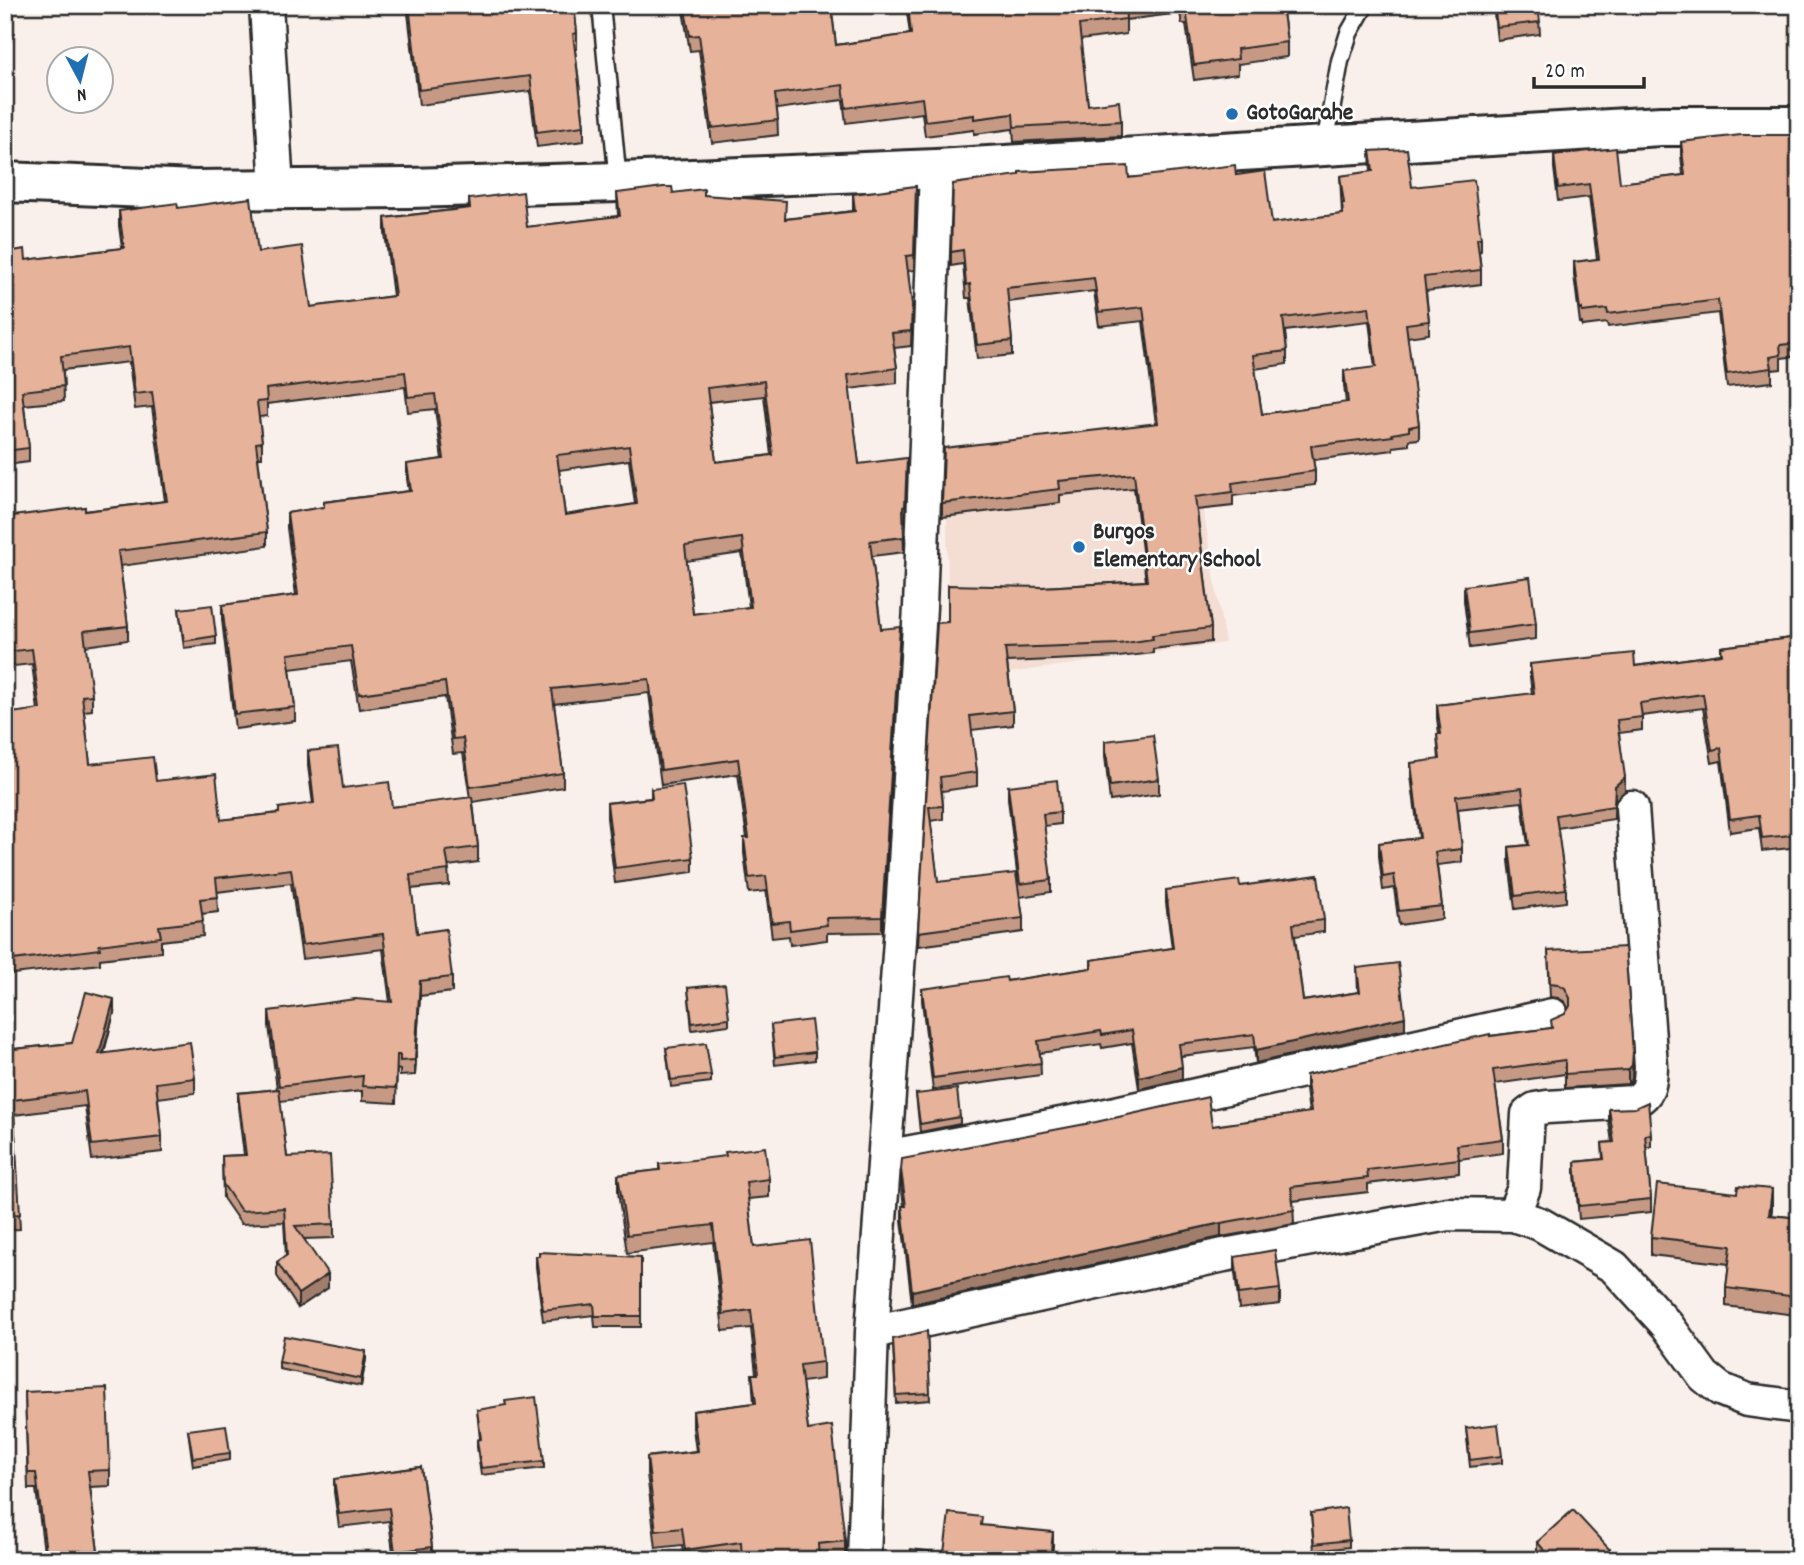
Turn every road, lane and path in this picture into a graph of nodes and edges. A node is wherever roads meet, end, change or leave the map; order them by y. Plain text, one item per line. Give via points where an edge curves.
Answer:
1 (266, 5) edge
2 (601, 5) edge
3 (1365, 5) edge
4 (1799, 126) edge
5 (1325, 144) junction
6 (936, 169) junction
7 (5, 182) edge
8 (618, 182) junction
9 (277, 189) junction
10 (1632, 807) dead end
11 (1552, 1015) dead end
12 (886, 1157) junction
13 (1513, 1216) junction
14 (872, 1332) junction
15 (1799, 1407) edge
16 (864, 1560) edge

1 - 9 street
2 - 8 lane
3 - 5 lane via 1340,61
4 - 5 street via 1661,126
5 - 6 street
6 - 8 street
6 - 12 street via 920,621
7 - 9 street
8 - 9 street
10 - 13 street via 1650,1084 1645,1095 1634,1102 1547,1107 1528,1114 1524,1188
11 - 12 street via 1093,1118
12 - 14 street
13 - 14 street via 1447,1214 1224,1255
13 - 15 street via 1540,1224 1614,1267 1667,1325 1704,1376 1720,1389 1747,1400
14 - 16 street

